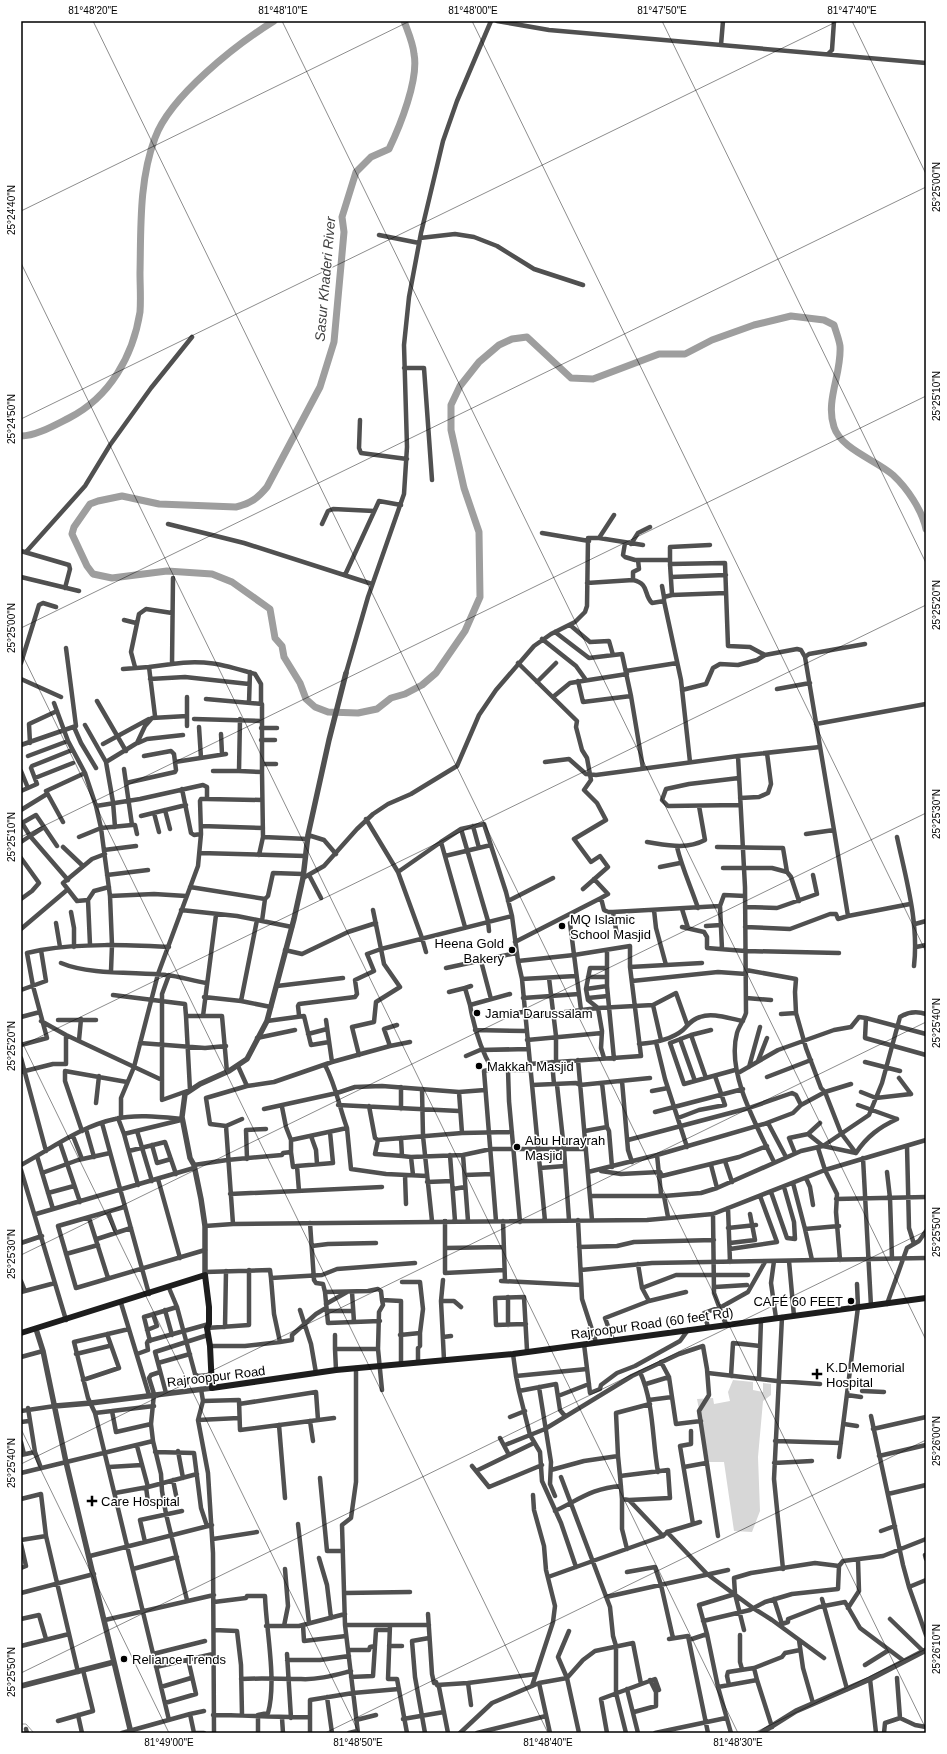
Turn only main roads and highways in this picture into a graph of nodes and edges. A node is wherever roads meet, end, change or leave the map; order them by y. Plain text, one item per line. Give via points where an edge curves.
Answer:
1 (926, 1298) edge
2 (21, 1333) edge
3 (380, 1366) joint

1 - 3 main road, Rajroopur Road (60 feet Rd) via 527,1350 513,1354
2 - 3 main road, Rajrooppur Road via 169,1288 205,1273 212,1388

